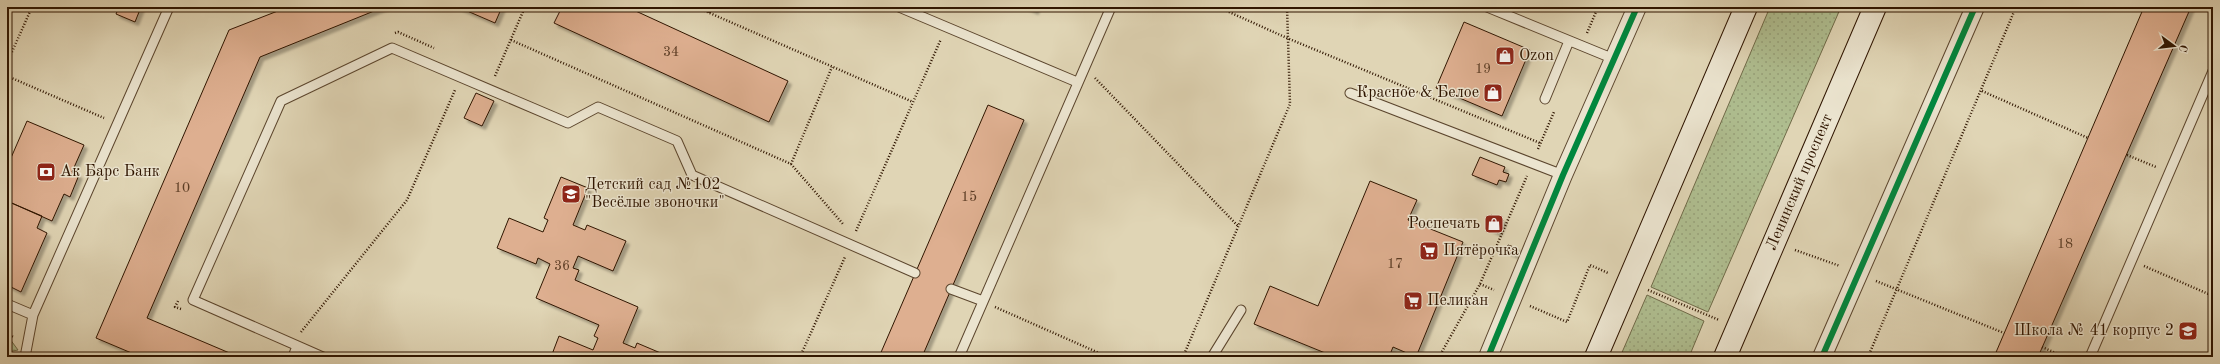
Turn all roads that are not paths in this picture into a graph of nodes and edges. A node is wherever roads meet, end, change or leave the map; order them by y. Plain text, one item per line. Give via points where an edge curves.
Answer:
1 (168, 7) edge
2 (899, 7) edge
3 (1111, 7) edge
4 (1487, 7) edge
5 (1637, 7) edge
6 (1746, 7) edge
7 (1875, 7) edge
8 (1975, 7) edge
9 (1569, 41) junction
10 (1614, 59) junction
11 (2213, 71) edge
12 (1077, 82) junction
13 (1350, 93) dead end
14 (1545, 98) dead end
15 (1564, 175) junction
16 (915, 273) dead end
17 (951, 289) dead end
18 (983, 302) junction
19 (7, 304) edge
20 (1241, 310) dead end
21 (33, 315) junction
22 (294, 345) junction
23 (25, 357) edge
24 (293, 357) edge
25 (323, 357) edge
26 (959, 357) edge
27 (1212, 357) edge
28 (1488, 357) edge
29 (1596, 357) edge
30 (1725, 357) edge
31 (1822, 357) edge
32 (2090, 357) edge

1 - 21 lane
2 - 12 lane
3 - 12 lane
4 - 9 lane
5 - 10 street
6 - 29 main road
7 - 30 main road, Ленинский проспект
8 - 31 street
9 - 10 lane
9 - 14 lane
10 - 15 street
11 - 32 lane
12 - 18 lane
13 - 15 lane
15 - 28 street
16 - 22 lane via 692,175 677,141 598,107 568,123 392,48 280,101 193,300
17 - 18 lane
18 - 26 lane
19 - 21 lane
20 - 27 lane
21 - 23 lane
22 - 24 lane
22 - 25 lane

